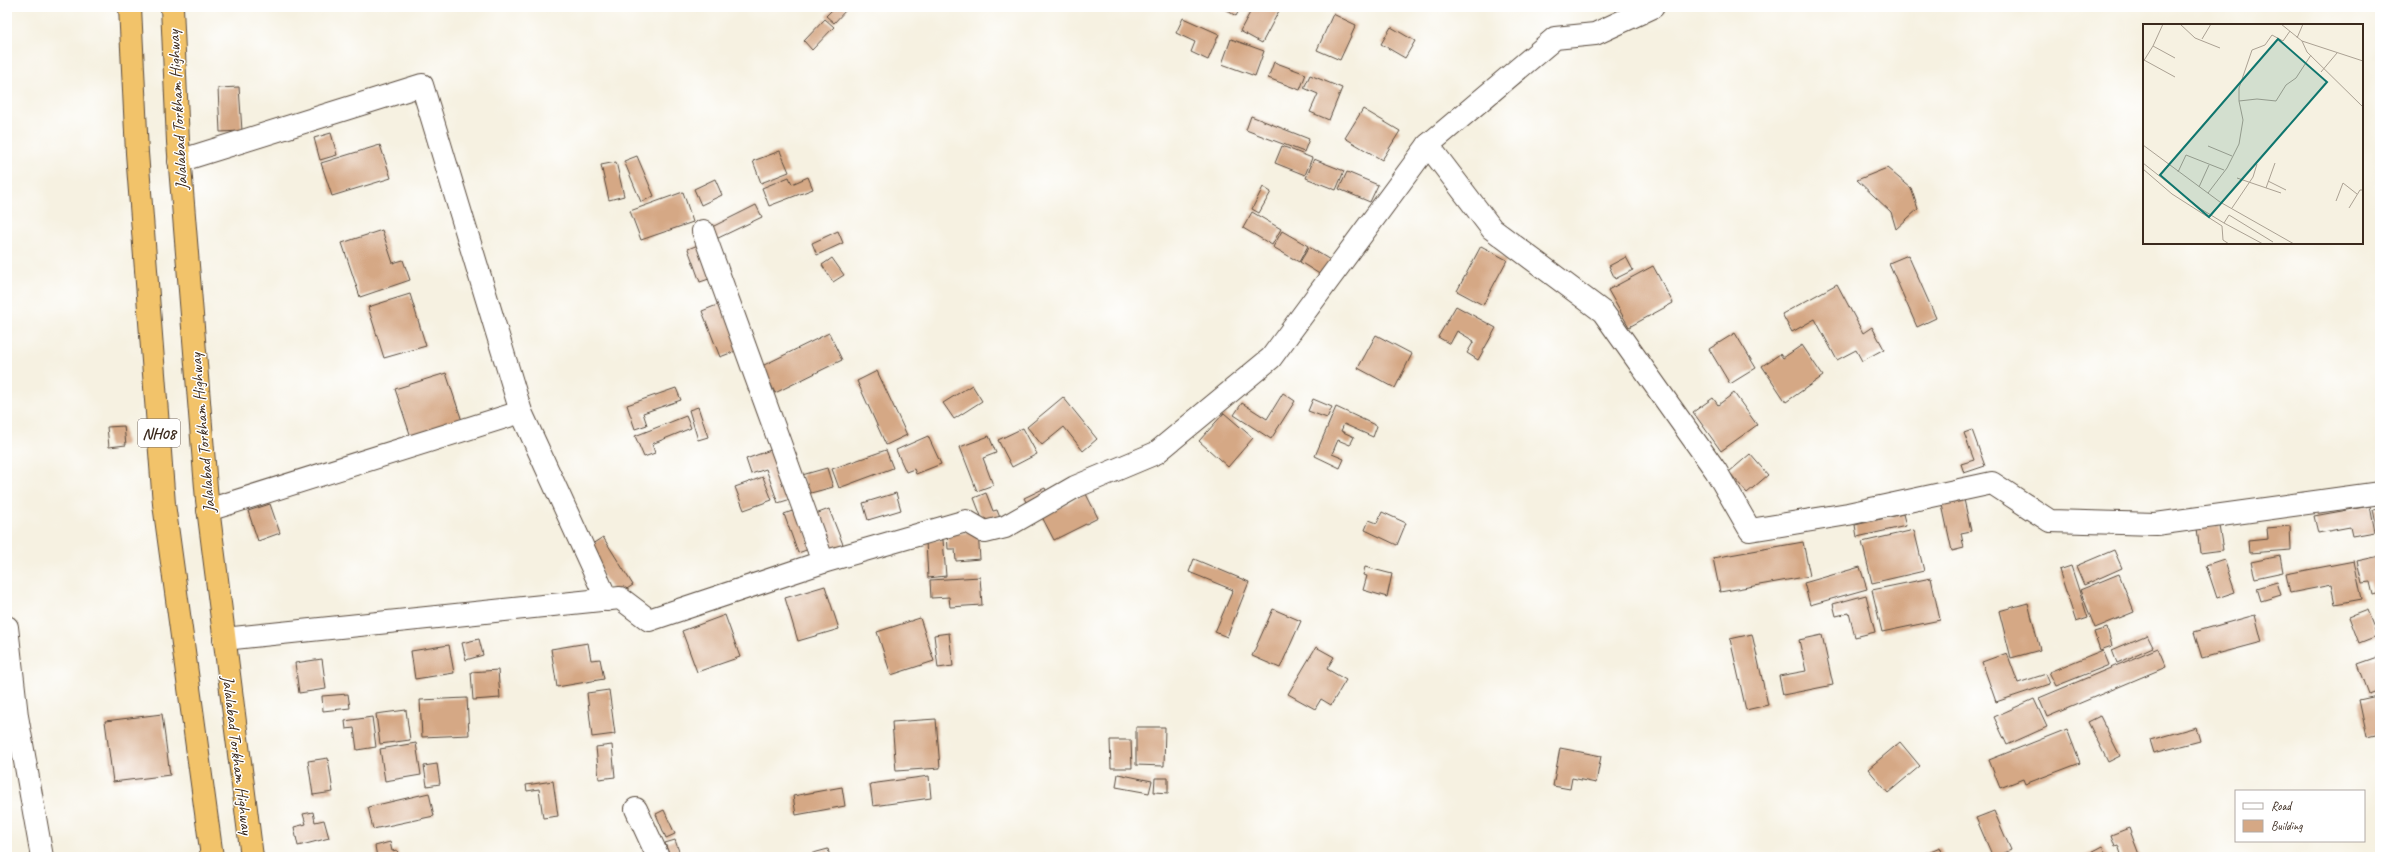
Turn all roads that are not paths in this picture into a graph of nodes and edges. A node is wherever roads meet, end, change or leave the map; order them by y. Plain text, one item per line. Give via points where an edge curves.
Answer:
1 (130, 7) edge
2 (172, 7) edge
3 (1653, 7) edge
4 (1428, 145) junction
5 (179, 161) junction
6 (703, 231) dead end
7 (521, 412) junction
8 (2380, 493) edge
9 (208, 510) junction
10 (822, 562) junction
11 (606, 600) junction
12 (7, 627) edge
13 (224, 639) junction
14 (636, 809) dead end
15 (42, 857) edge
16 (212, 857) edge
17 (252, 857) edge
18 (658, 857) edge

1 - 16 highway, NH08 via 137,153 164,504
2 - 5 highway, Jalalabad Torkham Highway / NH08
3 - 4 street via 1595,34 1555,38
4 - 8 street via 1492,229 1603,312 1716,471 1750,530 1848,514 1992,484 2050,521 2156,524
4 - 10 street via 1271,358 1156,453 1075,487 1005,527 985,532 966,521
5 - 7 street via 422,85
5 - 9 highway, Jalalabad Torkham Highway / NH08
6 - 10 street
7 - 9 street
7 - 11 street
9 - 13 highway, Jalalabad Torkham Highway / NH08
10 - 11 street via 649,620 620,598
11 - 13 street
12 - 15 street via 17,716
13 - 17 highway, Jalalabad Torkham Highway / NH08
14 - 18 street

